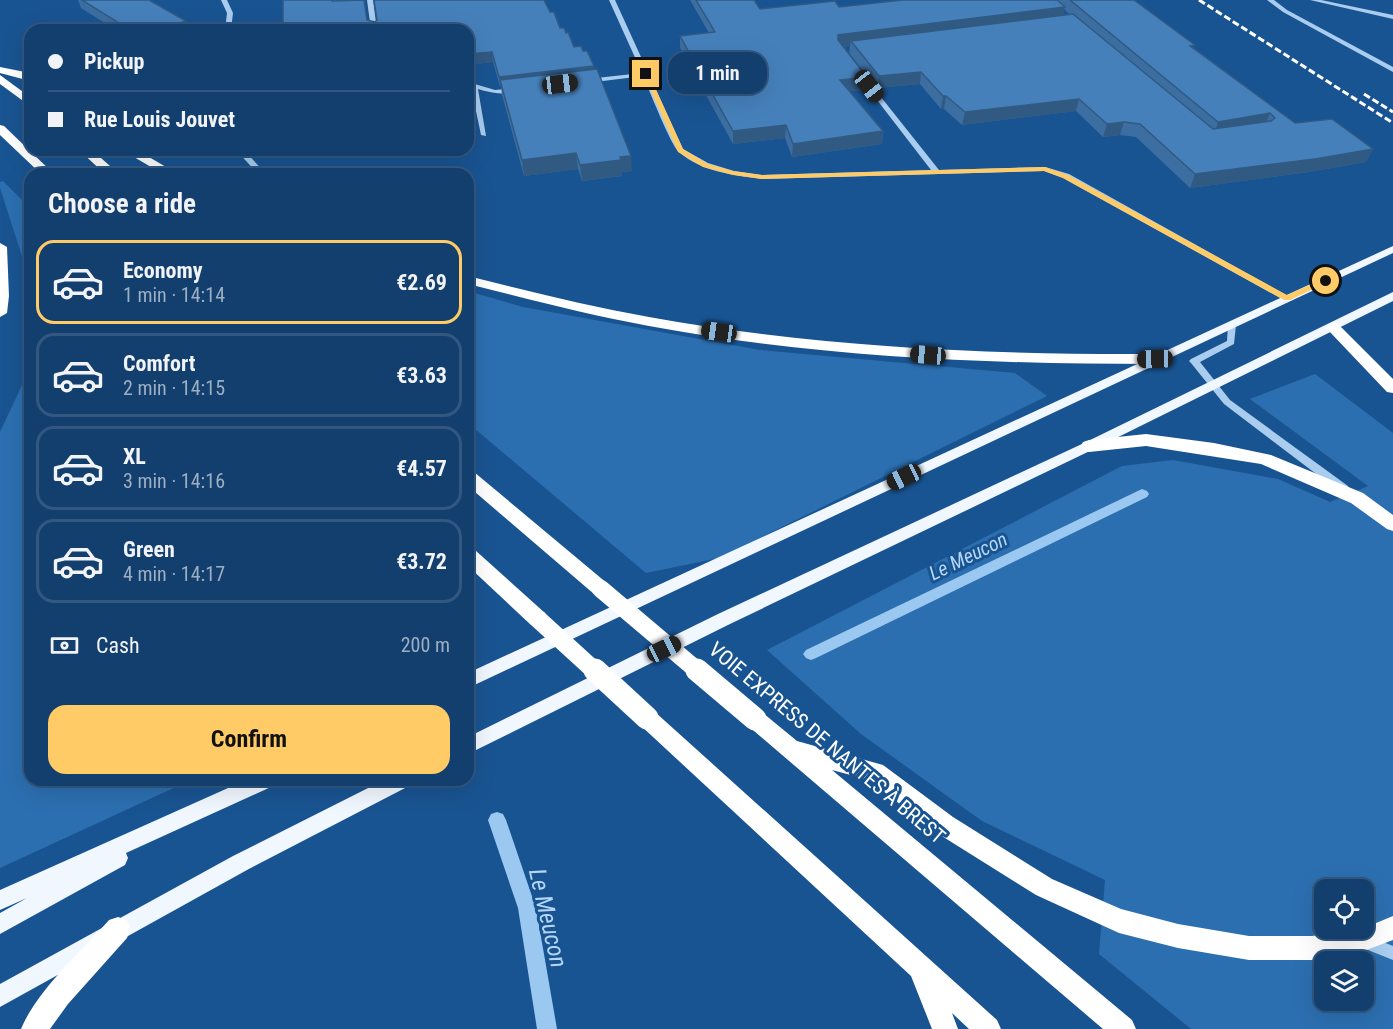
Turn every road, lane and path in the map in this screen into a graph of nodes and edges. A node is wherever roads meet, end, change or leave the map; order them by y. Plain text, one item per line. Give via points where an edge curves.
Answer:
1 (224, 0) edge
2 (370, 0) edge
3 (612, 0) edge
4 (1270, 0) edge
5 (1313, 0) edge
6 (1393, 17) edge
7 (229, 24) edge
8 (373, 24) edge
9 (855, 68) edge
10 (0, 70) edge
11 (1393, 70) edge
12 (646, 74) junction
13 (24, 75) edge
14 (0, 78) edge
15 (576, 82) edge
16 (474, 86) edge
17 (518, 89) edge
18 (474, 97) edge
19 (24, 98) edge
20 (0, 129) edge
21 (484, 135) dead end
22 (24, 152) edge
23 (29, 156) edge
24 (92, 156) edge
25 (139, 156) edge
26 (246, 156) edge
27 (42, 168) edge
28 (106, 168) edge
29 (161, 168) edge
30 (256, 168) edge
31 (936, 171) junction
32 (0, 247) edge
33 (1393, 249) edge
34 (474, 281) edge
35 (1393, 296) edge
36 (1287, 298) junction
37 (0, 313) edge
38 (1232, 325) junction
39 (1333, 327) junction
40 (1155, 359) junction
41 (1214, 384) junction
42 (1393, 388) edge
43 (1089, 446) junction
44 (474, 481) edge
45 (1357, 498) junction
46 (1393, 524) edge
47 (474, 560) edge
48 (474, 678) edge
49 (474, 743) edge
50 (794, 750) junction
51 (254, 786) edge
52 (390, 786) edge
53 (216, 805) junction
54 (0, 900) edge
55 (0, 924) edge
56 (1393, 928) edge
57 (118, 929) junction
58 (1361, 940) junction
59 (1393, 953) edge
60 (920, 967) junction
61 (0, 996) edge
62 (34, 1029) edge
63 (945, 1029) edge
64 (988, 1029) edge
65 (1123, 1029) edge

1 - 7 street via 230,13
2 - 8 street
3 - 12 street
4 - 11 street
5 - 6 street
9 - 31 street
10 - 13 highway
12 - 15 street
12 - 31 street via 680,150 705,165 762,177
14 - 19 highway
16 - 17 street via 495,92
18 - 21 street
20 - 22 highway
23 - 27 highway
24 - 28 highway
25 - 29 highway
26 - 30 street
31 - 36 street via 1029,168 1066,176
32 - 37 highway
33 - 36 main road
34 - 40 highway via 674,326 787,341 928,355 1055,361
35 - 39 main road
36 - 38 main road
38 - 40 main road
38 - 41 street via 1231,342 1194,361
39 - 41 main road
39 - 42 highway
40 - 48 main road
41 - 43 main road
41 - 45 street via 1227,402
43 - 45 highway via 1146,440 1215,449 1265,459
43 - 49 main road
44 - 50 highway, VOIE EXPRESS DE NANTES À BREST, bridge
45 - 46 highway
47 - 60 highway, bridge
50 - 58 highway via 875,772 945,825 1044,887 1119,921 1249,948 1312,948
50 - 65 highway, VOIE EXPRESS DE NANTES À BREST
51 - 53 main road
52 - 57 main road
53 - 54 main road
53 - 55 main road
56 - 58 highway
57 - 61 main road
57 - 62 highway
58 - 59 street
60 - 63 highway
60 - 64 highway

